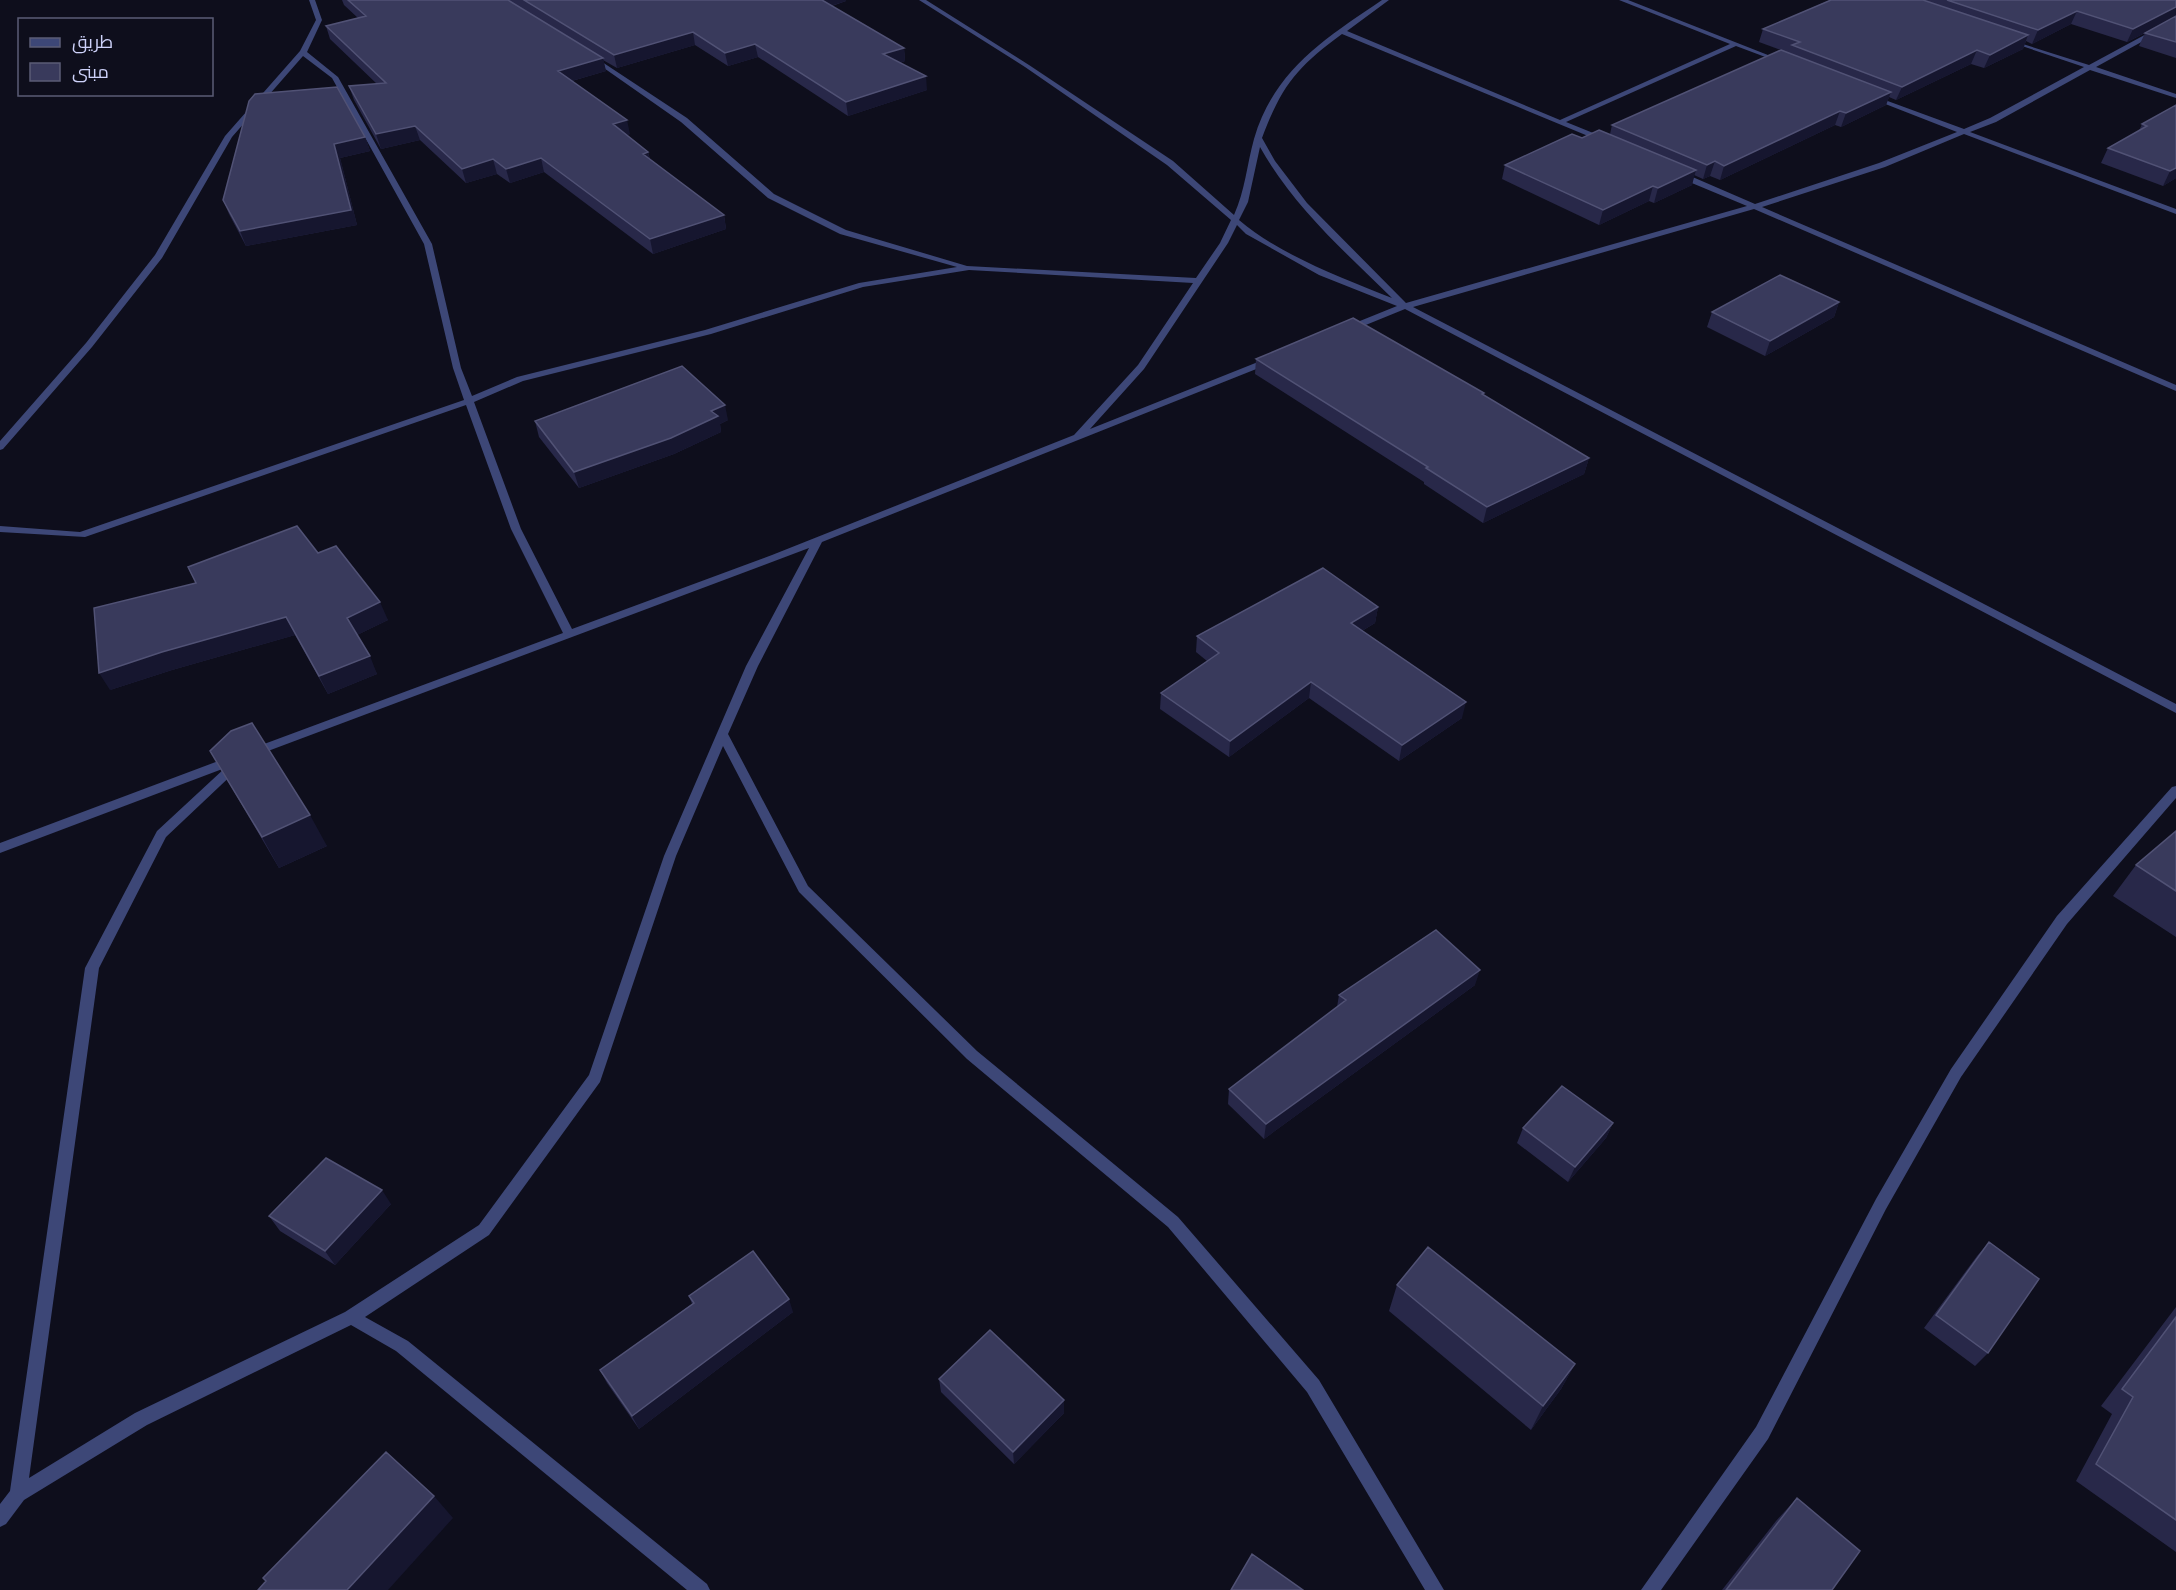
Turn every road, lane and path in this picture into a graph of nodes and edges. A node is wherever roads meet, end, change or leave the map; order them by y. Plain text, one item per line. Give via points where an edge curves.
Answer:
1 (312, 0) edge
2 (922, 0) edge
3 (1386, 0) edge
4 (1622, 0) edge
5 (2176, 20) edge
6 (1342, 31) junction
7 (2001, 38) edge
8 (1736, 44) junction
9 (303, 52) junction
10 (587, 55) edge
11 (1790, 65) edge
12 (2089, 67) junction
13 (1866, 94) edge
14 (2176, 96) edge
15 (1561, 122) junction
16 (1963, 132) junction
17 (1258, 138) junction
18 (1614, 146) edge
19 (1668, 169) edge
20 (1753, 207) junction
21 (2176, 212) edge
22 (1235, 220) junction
23 (969, 268) junction
24 (1198, 281) junction
25 (1405, 306) junction
26 (1340, 333) edge
27 (1285, 354) edge
28 (2176, 388) edge
29 (469, 402) junction
30 (1078, 437) junction
31 (0, 447) edge
32 (0, 529) edge
33 (819, 540) junction
34 (569, 635) junction
35 (2176, 709) edge
36 (723, 735) junction
37 (246, 755) junction
38 (2176, 790) edge
39 (0, 848) edge
40 (351, 1317) junction
41 (18, 1494) junction
42 (0, 1518) edge
43 (701, 1590) edge
44 (1435, 1590) edge
45 (1650, 1590) edge

1 - 9 street via 319,20
2 - 22 street via 1170,163
3 - 6 street
4 - 8 street
5 - 12 street
6 - 15 street
6 - 17 street via 1292,72 1271,104
7 - 12 street
8 - 11 street
8 - 15 street
9 - 29 street via 335,77 428,244 457,368
9 - 31 street via 229,136 159,256 89,345
10 - 23 street via 684,120 771,196 843,232
12 - 14 street
12 - 16 street via 1994,120
13 - 16 street
15 - 18 street
16 - 20 street via 1882,165
16 - 21 street
17 - 22 street via 1244,202
17 - 25 street via 1273,166 1298,198
19 - 20 street
20 - 25 street
20 - 28 street
22 - 24 street
22 - 25 street via 1322,273
23 - 24 street
23 - 29 street via 862,285 708,332 520,380
24 - 30 street via 1141,367
25 - 26 street
25 - 35 street
27 - 30 street
29 - 32 street via 81,535
29 - 34 street via 516,529
30 - 33 street
33 - 34 street
33 - 36 street via 752,666
34 - 37 street
36 - 40 street via 670,856 595,1078 484,1230
36 - 44 street via 803,889 972,1055 1173,1222 1313,1386
37 - 39 street
37 - 41 street via 161,834 92,968
38 - 45 street via 2062,920 1956,1073 1881,1204 1762,1433
40 - 41 street via 141,1419
40 - 43 street via 402,1346
41 - 42 street

